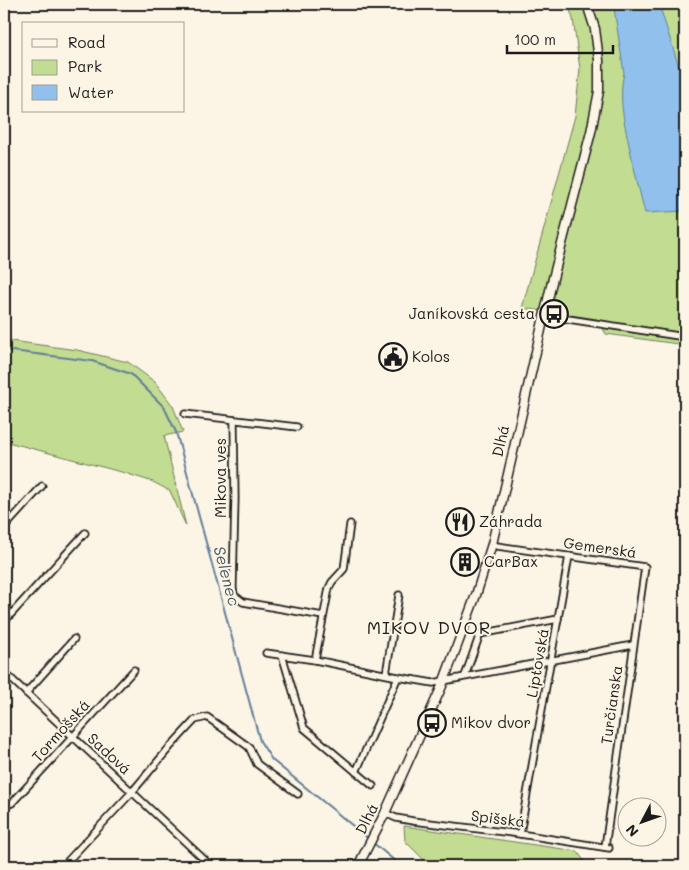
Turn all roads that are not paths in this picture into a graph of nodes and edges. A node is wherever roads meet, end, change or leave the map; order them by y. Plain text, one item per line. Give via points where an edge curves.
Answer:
1 (587, 4) edge
2 (544, 321) junction
3 (685, 337) edge
4 (185, 414) dead end
5 (234, 420) junction
6 (297, 427) dead end
7 (42, 486) dead end
8 (350, 524) dead end
9 (4, 528) edge
10 (85, 533) dead end
11 (492, 544) junction
12 (569, 556) junction
13 (644, 567) joint
14 (399, 595) dead end
15 (323, 616) junction
16 (558, 619) junction
17 (4, 622) edge
18 (74, 639) dead end
19 (634, 645) junction
20 (266, 653) dead end
21 (282, 655) junction
22 (315, 660) junction
23 (551, 660) junction
24 (134, 670) dead end
25 (4, 672) edge
26 (386, 674) junction
27 (465, 676) junction
28 (398, 677) junction
29 (444, 680) junction
30 (26, 693) junction
31 (73, 737) junction
32 (356, 772) junction
33 (373, 786) dead end
34 (132, 792) junction
35 (298, 794) dead end
36 (4, 806) edge
37 (385, 813) junction
38 (520, 834) junction
39 (607, 848) joint
40 (63, 866) edge
41 (211, 866) edge
42 (358, 866) edge

1 - 2 street, Dlhá via 595,29 599,91
2 - 3 street via 555,317
2 - 11 street, Dlhá
4 - 5 street, Mikova ves
5 - 6 street, Mikova ves
5 - 15 street, Mikova ves via 234,595 243,602
7 - 9 street
8 - 15 street via 344,568 329,588
10 - 17 street
11 - 12 street, Gemerská
11 - 29 street, Dlhá
12 - 13 street, Gemerská
12 - 16 street, Liptovská
13 - 19 street, Turčianska
14 - 26 street
15 - 22 street
16 - 23 street, Liptovská
16 - 27 street via 480,634
18 - 30 street
19 - 23 street
19 - 39 street, Turčianska
20 - 21 street
21 - 22 street
21 - 32 street via 304,728
22 - 26 street
23 - 27 street
23 - 38 street, Liptovská
24 - 31 street, Tormošská
25 - 30 street, Sadová
26 - 28 street
27 - 29 street
28 - 29 street via 433,683
28 - 32 street
29 - 37 street, Dlhá
30 - 31 street, Sadová
31 - 34 street, Sadová
31 - 36 street, Tormošská via 12,803
32 - 33 street
34 - 35 street via 195,720 207,717 249,747 257,764
34 - 40 street, Sadová
34 - 41 street, Sadová
37 - 38 street, Spišská via 413,821
37 - 42 street, Dlhá
38 - 39 street, Spišská

